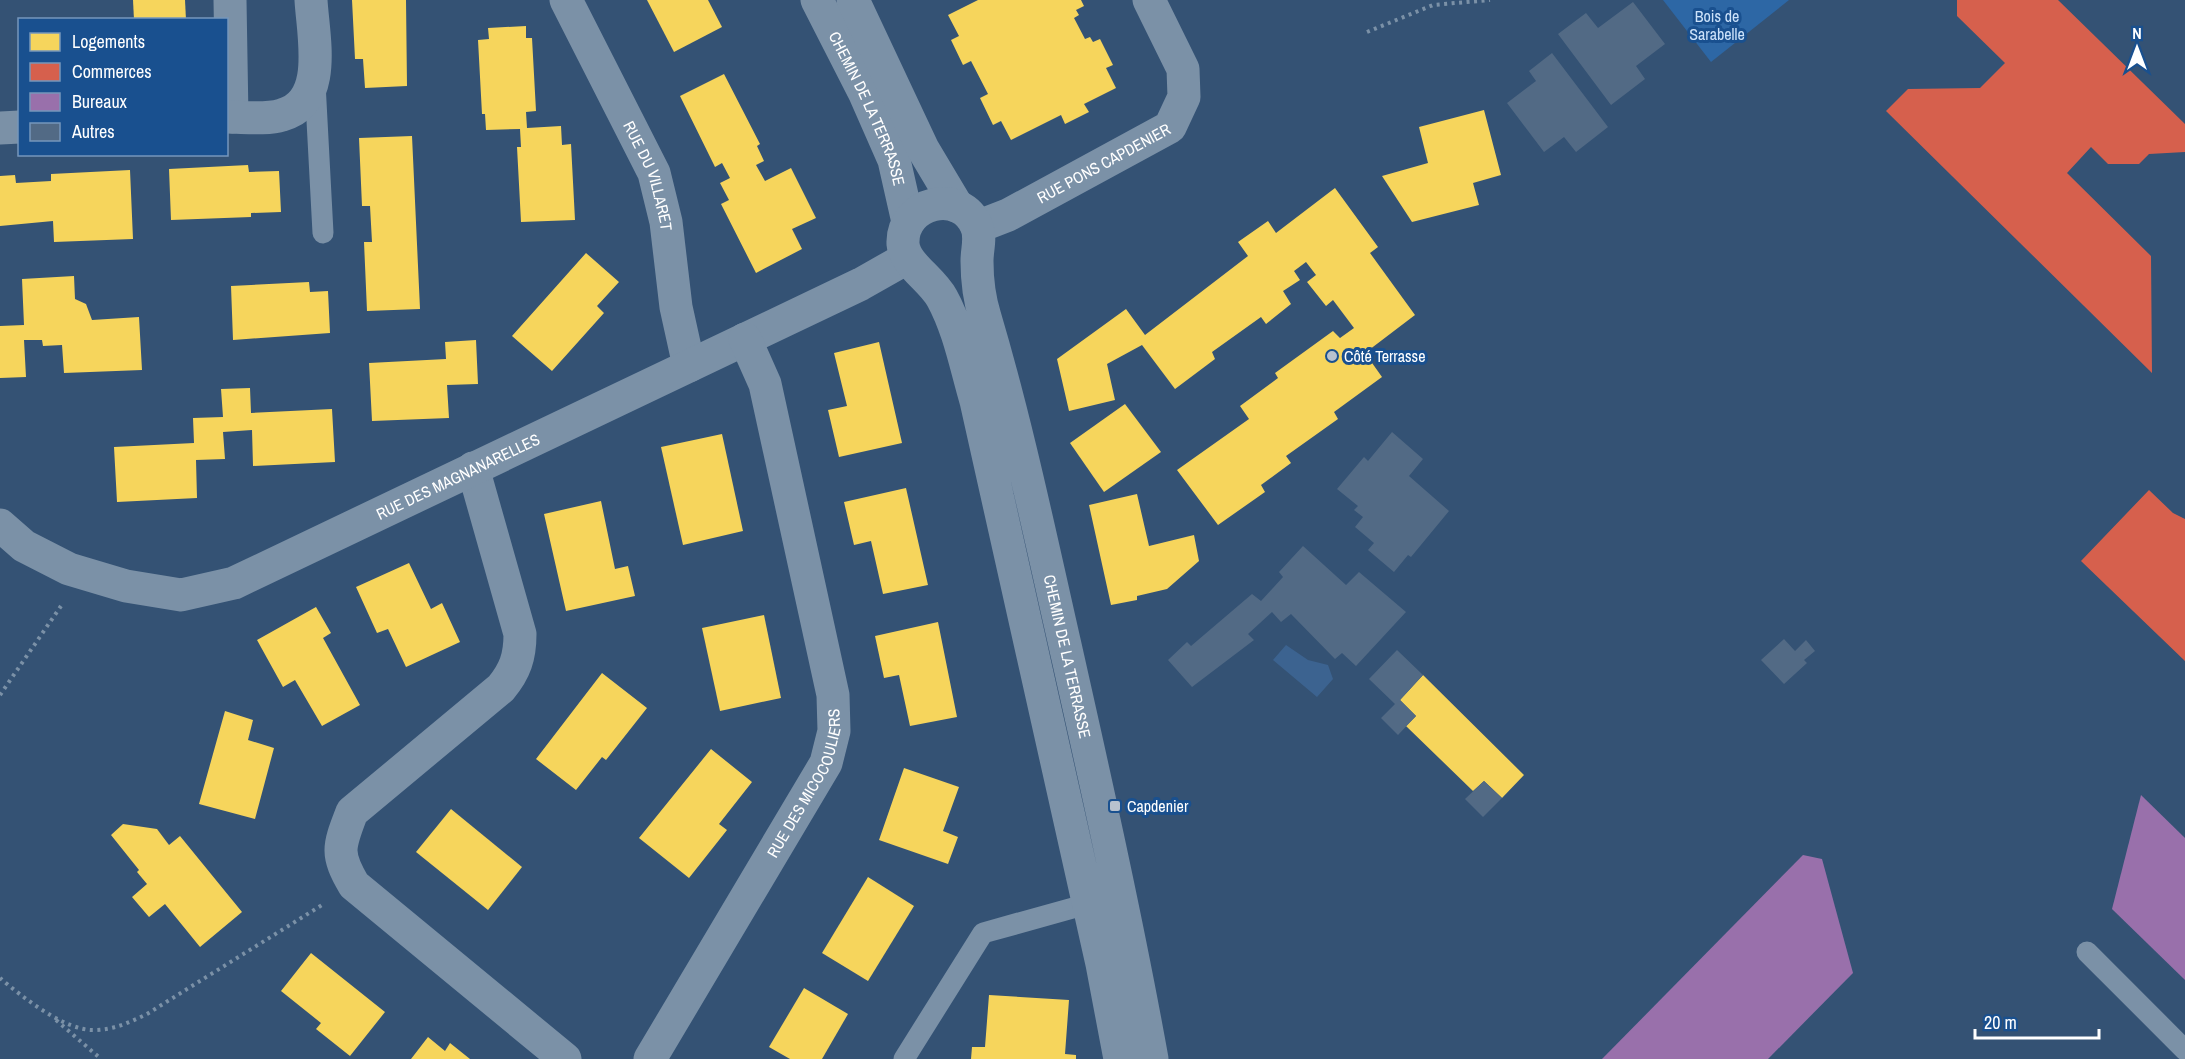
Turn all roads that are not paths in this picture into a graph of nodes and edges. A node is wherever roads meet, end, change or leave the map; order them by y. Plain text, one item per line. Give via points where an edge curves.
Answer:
1 (230, 0) edge
2 (311, 0) edge
3 (566, 0) edge
4 (817, 0) edge
5 (853, 0) edge
6 (1149, 0) edge
7 (315, 79) junction
8 (229, 117) edge
9 (18, 127) edge
10 (0, 128) edge
11 (908, 222) junction
12 (970, 229) junction
13 (322, 233) dead end
14 (918, 268) junction
15 (745, 339) junction
16 (689, 366) junction
17 (473, 468) junction
18 (0, 525) edge
19 (1119, 896) junction
20 (1088, 904) junction
21 (2087, 952) dead end
22 (2185, 1050) edge
23 (565, 1059) edge
24 (650, 1059) edge
25 (904, 1059) edge
26 (1120, 1059) edge
27 (1152, 1059) edge

1 - 8 street
2 - 7 street
3 - 16 street, RUE DU VILLARET via 654,173 666,222 676,307
4 - 11 street, CHEMIN DE LA TERRASSE via 894,160
5 - 12 street, CHEMIN DE LA TERRASSE via 923,149
6 - 12 street, RUE PONS CAPDENIER via 1183,69 1184,97 1170,127 1008,215
7 - 8 street via 307,99 283,115
7 - 13 lane
9 - 10 street
11 - 12 street via 924,207 935,203
11 - 14 street, CHEMIN DE LA TERRASSE via 903,247
12 - 14 street via 969,268 943,279
12 - 19 street, CHEMIN DE LA TERRASSE via 979,294 1018,435
14 - 15 street, RUE DES MAGNANARELLES via 861,284
14 - 20 street, CHEMIN DE LA TERRASSE via 953,322 976,401
15 - 16 street, RUE DES MAGNANARELLES
15 - 24 street, RUE DES MICOCOULIERS via 765,384 833,695 834,731 826,763
16 - 17 street, RUE DES MAGNANARELLES
17 - 18 street, RUE DES MAGNANARELLES via 234,583 181,595 83,574 24,546
17 - 23 street via 520,634 514,672 501,688 352,812 341,841 341,863 354,885
19 - 20 lane
19 - 27 street, CHEMIN DE LA TERRASSE
20 - 25 lane via 983,933
20 - 26 street, CHEMIN DE LA TERRASSE
21 - 22 lane

